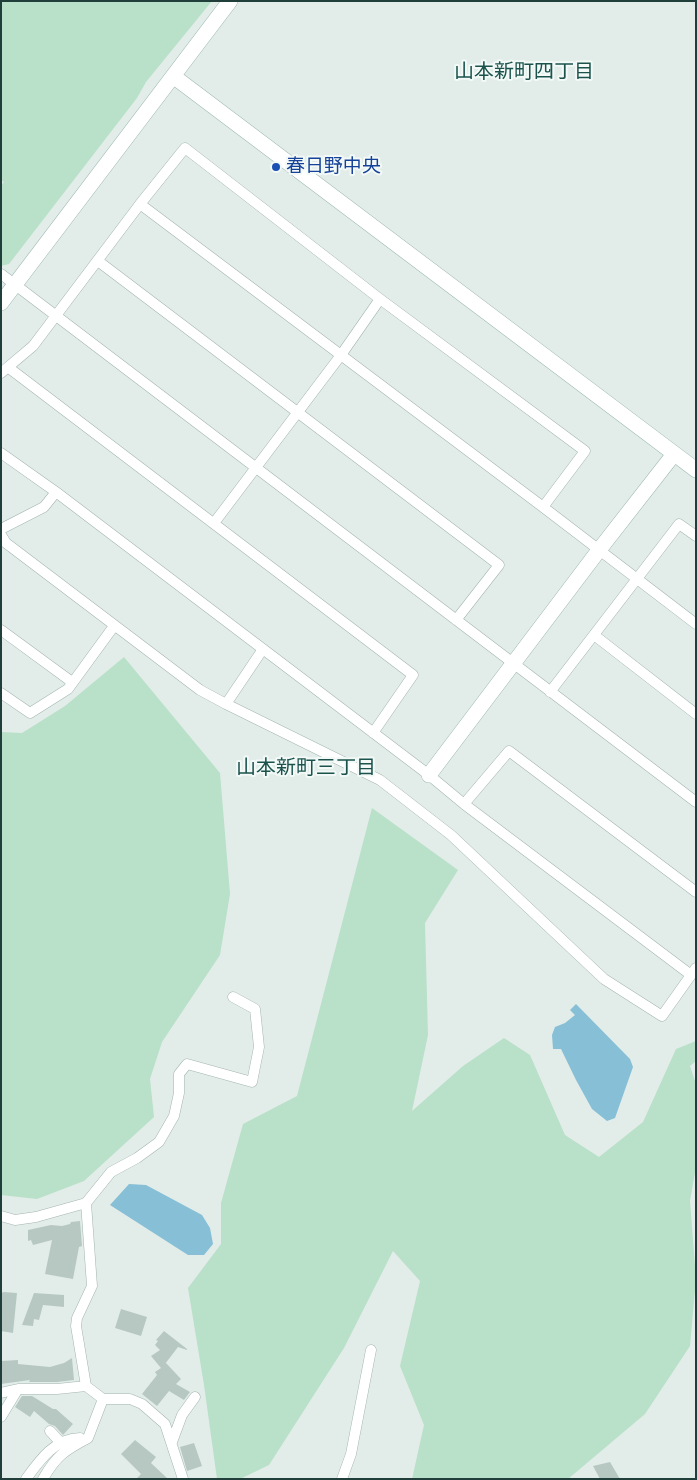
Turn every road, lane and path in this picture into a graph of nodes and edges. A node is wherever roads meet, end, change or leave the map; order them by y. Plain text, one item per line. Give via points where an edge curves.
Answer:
1 (230, 1) edge
2 (173, 76) junction
3 (140, 204) junction
4 (98, 261) junction
5 (1, 274) edge
6 (15, 284) junction
7 (380, 298) junction
8 (1, 303) edge
9 (56, 316) junction
10 (341, 354) junction
11 (5, 370) edge
12 (298, 412) junction
13 (1, 453) edge
14 (674, 454) junction
15 (256, 467) junction
16 (696, 470) edge
17 (56, 492) junction
18 (543, 507) junction
19 (214, 523) junction
20 (1, 529) edge
21 (1, 535) edge
22 (696, 536) edge
23 (599, 550) junction
24 (636, 579) junction
25 (456, 620) junction
26 (696, 624) edge
27 (114, 626) junction
28 (1, 630) edge
29 (594, 636) junction
30 (263, 649) junction
31 (514, 663) junction
32 (72, 682) junction
33 (550, 692) junction
34 (1, 693) edge
35 (226, 704) junction
36 (696, 714) edge
37 (373, 733) junction
38 (429, 775) junction
39 (696, 802) edge
40 (464, 804) junction
41 (696, 892) edge
42 (693, 972) edge
43 (233, 997) dead end
44 (86, 1203) junction
45 (1, 1216) edge
46 (371, 1350) dead end
47 (86, 1386) junction
48 (18, 1389) junction
49 (1, 1393) edge
50 (195, 1397) dead end
51 (103, 1398) junction
52 (1, 1417) edge
53 (50, 1431) dead end
54 (88, 1438) junction
55 (61, 1442) junction
56 (172, 1442) junction
57 (26, 1479) edge
58 (43, 1479) edge
59 (183, 1479) edge
60 (342, 1479) edge

1 - 2 street
2 - 6 street
2 - 14 street
3 - 4 street
3 - 7 street via 185,148
3 - 10 street
4 - 9 street
4 - 12 street
5 - 6 street
6 - 8 street
6 - 9 street
7 - 10 street
7 - 18 street via 585,451
9 - 11 street via 33,346
9 - 15 street
10 - 12 street
10 - 18 street
11 - 19 street
12 - 15 street
12 - 25 street via 499,565
13 - 17 street
14 - 16 street
14 - 23 street
15 - 19 street
15 - 25 street
17 - 20 street via 44,507
17 - 30 street
18 - 23 street
19 - 37 street via 413,676
21 - 27 street via 6,543
22 - 24 street via 679,524
23 - 24 street
23 - 31 street
24 - 26 street
24 - 29 street
25 - 31 street
27 - 32 street
27 - 35 street via 200,690
28 - 32 street
29 - 33 street
29 - 36 street
30 - 35 street
30 - 37 street
31 - 33 street
31 - 38 street
32 - 34 street via 68,689 30,713
33 - 39 street
35 - 42 street via 380,780 451,835 604,980 662,1016
37 - 38 street
38 - 40 street
40 - 41 street via 509,751
40 - 42 street
43 - 44 street via 255,1009 259,1047 252,1082 187,1064 179,1074 180,1093 174,1116 159,1142 112,1172
44 - 45 street via 36,1218 15,1220
44 - 47 street via 92,1286 76,1326
46 - 60 street
47 - 48 street
47 - 51 street
48 - 49 street
48 - 52 street
50 - 56 street via 182,1415
51 - 54 street
51 - 56 street via 130,1399 142,1404 165,1424
53 - 55 street
54 - 55 street
54 - 58 street via 69,1447 53,1462
55 - 57 street via 49,1451
56 - 59 street

